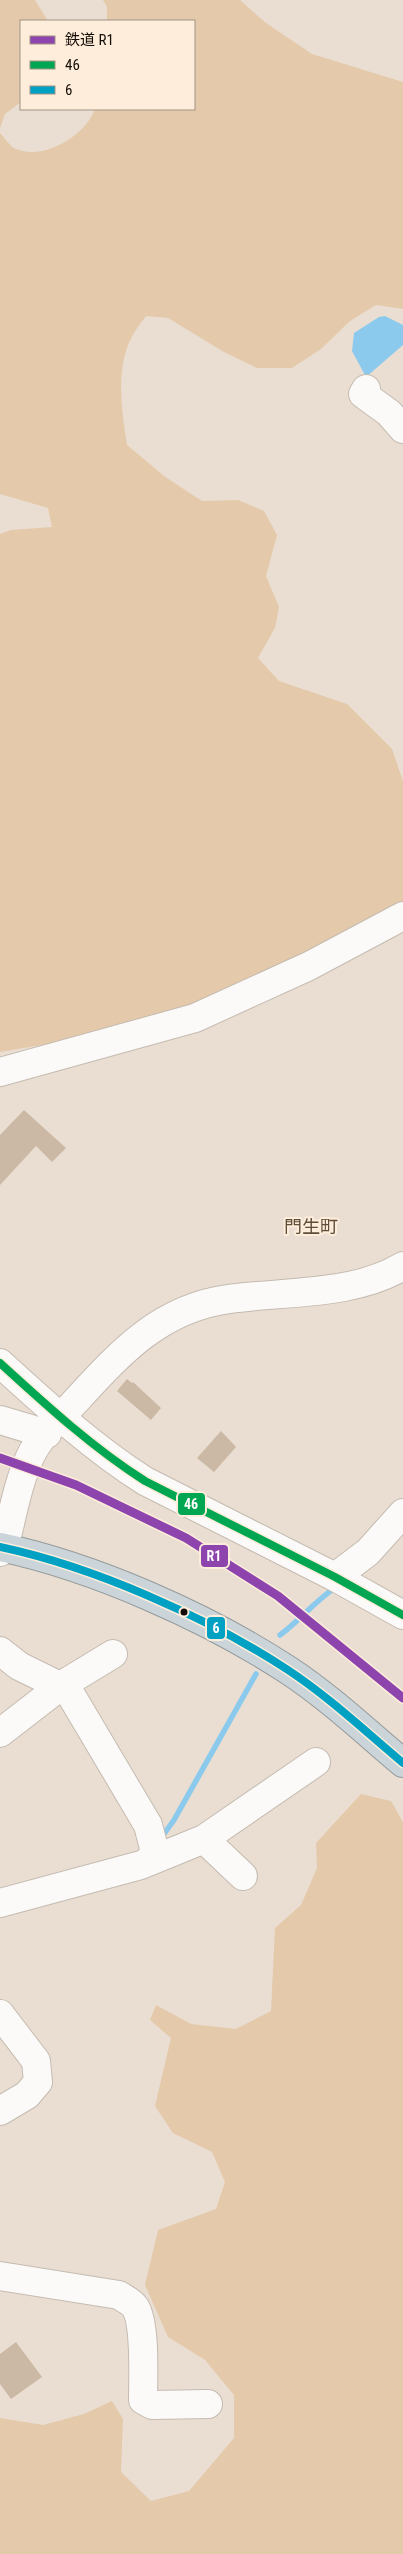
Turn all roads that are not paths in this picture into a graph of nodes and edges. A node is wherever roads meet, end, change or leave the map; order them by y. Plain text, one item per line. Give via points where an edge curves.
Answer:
1 (366, 389) dead end
2 (403, 429) edge
3 (403, 916) edge
4 (0, 1072) edge
5 (403, 1266) edge
6 (0, 1363) edge
7 (0, 1420) edge
8 (53, 1426) junction
9 (403, 1513) edge
10 (1, 1549) edge
11 (342, 1582) junction
12 (403, 1615) edge
13 (0, 1651) edge
14 (113, 1654) dead end
15 (62, 1685) junction
16 (0, 1732) edge
17 (316, 1762) dead end
18 (403, 1763) edge
19 (204, 1839) junction
20 (148, 1862) junction
21 (244, 1876) dead end
22 (0, 1903) edge
23 (0, 2014) edge
24 (0, 2111) edge
25 (0, 2276) edge
26 (208, 2404) dead end

1 - 2 street via 363,394 389,413
3 - 4 street via 309,966 195,1018
5 - 8 street via 350,1284 227,1299 180,1312 118,1354
6 - 8 street
7 - 8 street
8 - 10 street via 36,1446 26,1466
8 - 11 street via 146,1481
9 - 11 street
10 - 18 highway via 54,1560 101,1577 215,1629 289,1671
11 - 12 street
13 - 15 street via 19,1666
14 - 15 street
15 - 16 street
15 - 20 street via 112,1760 148,1826 155,1852
17 - 19 street
19 - 20 street
19 - 21 street
20 - 22 street
23 - 24 street via 36,2061 38,2082 27,2095
25 - 26 street via 119,2296 130,2301 136,2308 142,2336 143,2400 152,2405

